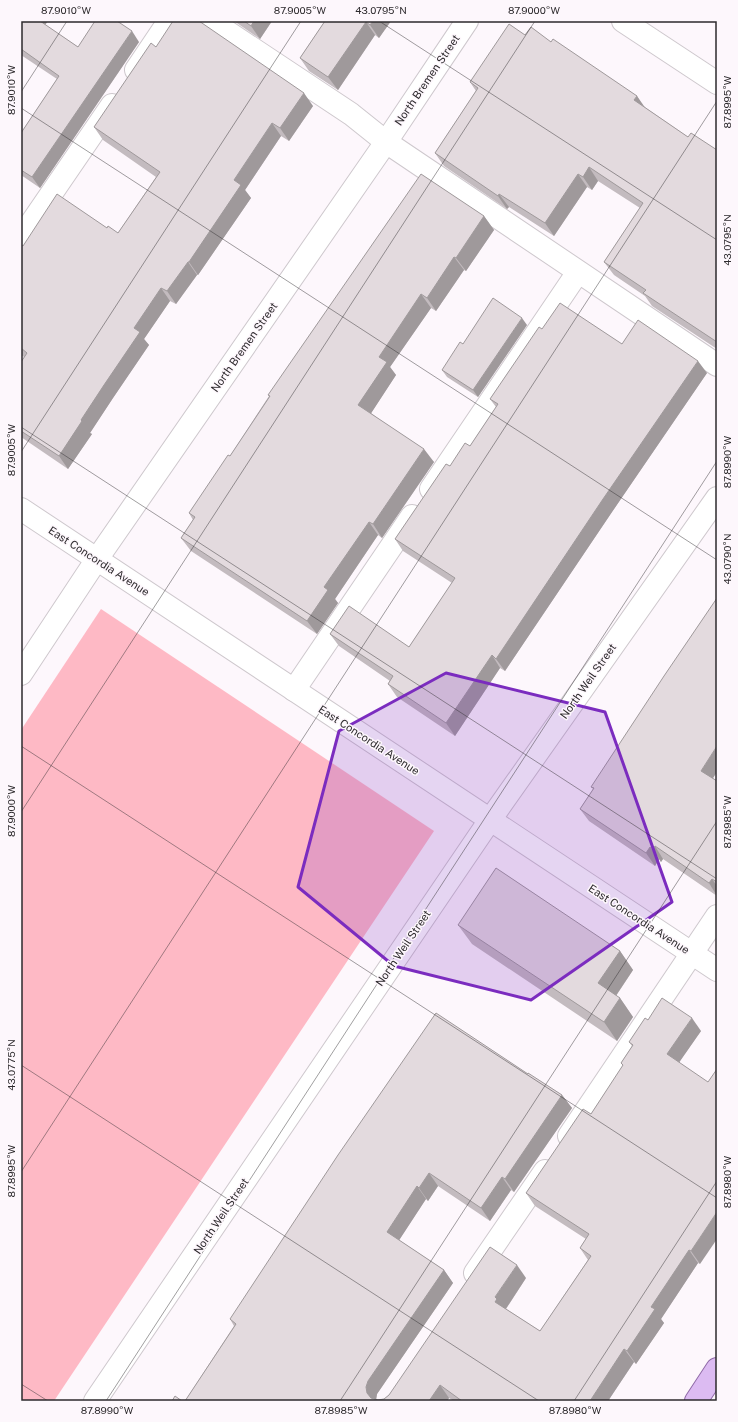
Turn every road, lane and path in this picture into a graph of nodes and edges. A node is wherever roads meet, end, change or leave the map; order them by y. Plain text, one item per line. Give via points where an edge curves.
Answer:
1 (169, 21) edge
2 (211, 21) edge
3 (467, 21) edge
4 (623, 21) edge
5 (717, 83) edge
6 (386, 142) junction
7 (21, 238) edge
8 (578, 272) junction
9 (717, 365) edge
10 (717, 498) edge
11 (21, 509) edge
12 (97, 559) junction
13 (21, 674) edge
14 (294, 690) junction
15 (490, 820) junction
16 (717, 916) edge
17 (692, 954) junction
18 (717, 970) edge
19 (463, 1290) edge
20 (717, 1369) edge
21 (96, 1401) edge
22 (696, 1401) edge

1 - 7 street
2 - 6 street via 351,114
3 - 6 street, North Bremen Street
4 - 5 street
6 - 8 street
6 - 12 street, North Bremen Street
8 - 9 street
8 - 14 street
10 - 15 street, North Weil Street
11 - 12 street, East Concordia Avenue
12 - 13 street, North Bremen Street
12 - 14 street, East Concordia Avenue
14 - 15 street, East Concordia Avenue
15 - 17 street, East Concordia Avenue
15 - 21 street, North Weil Street
16 - 17 street
17 - 18 street, East Concordia Avenue
17 - 19 street
20 - 22 main road

